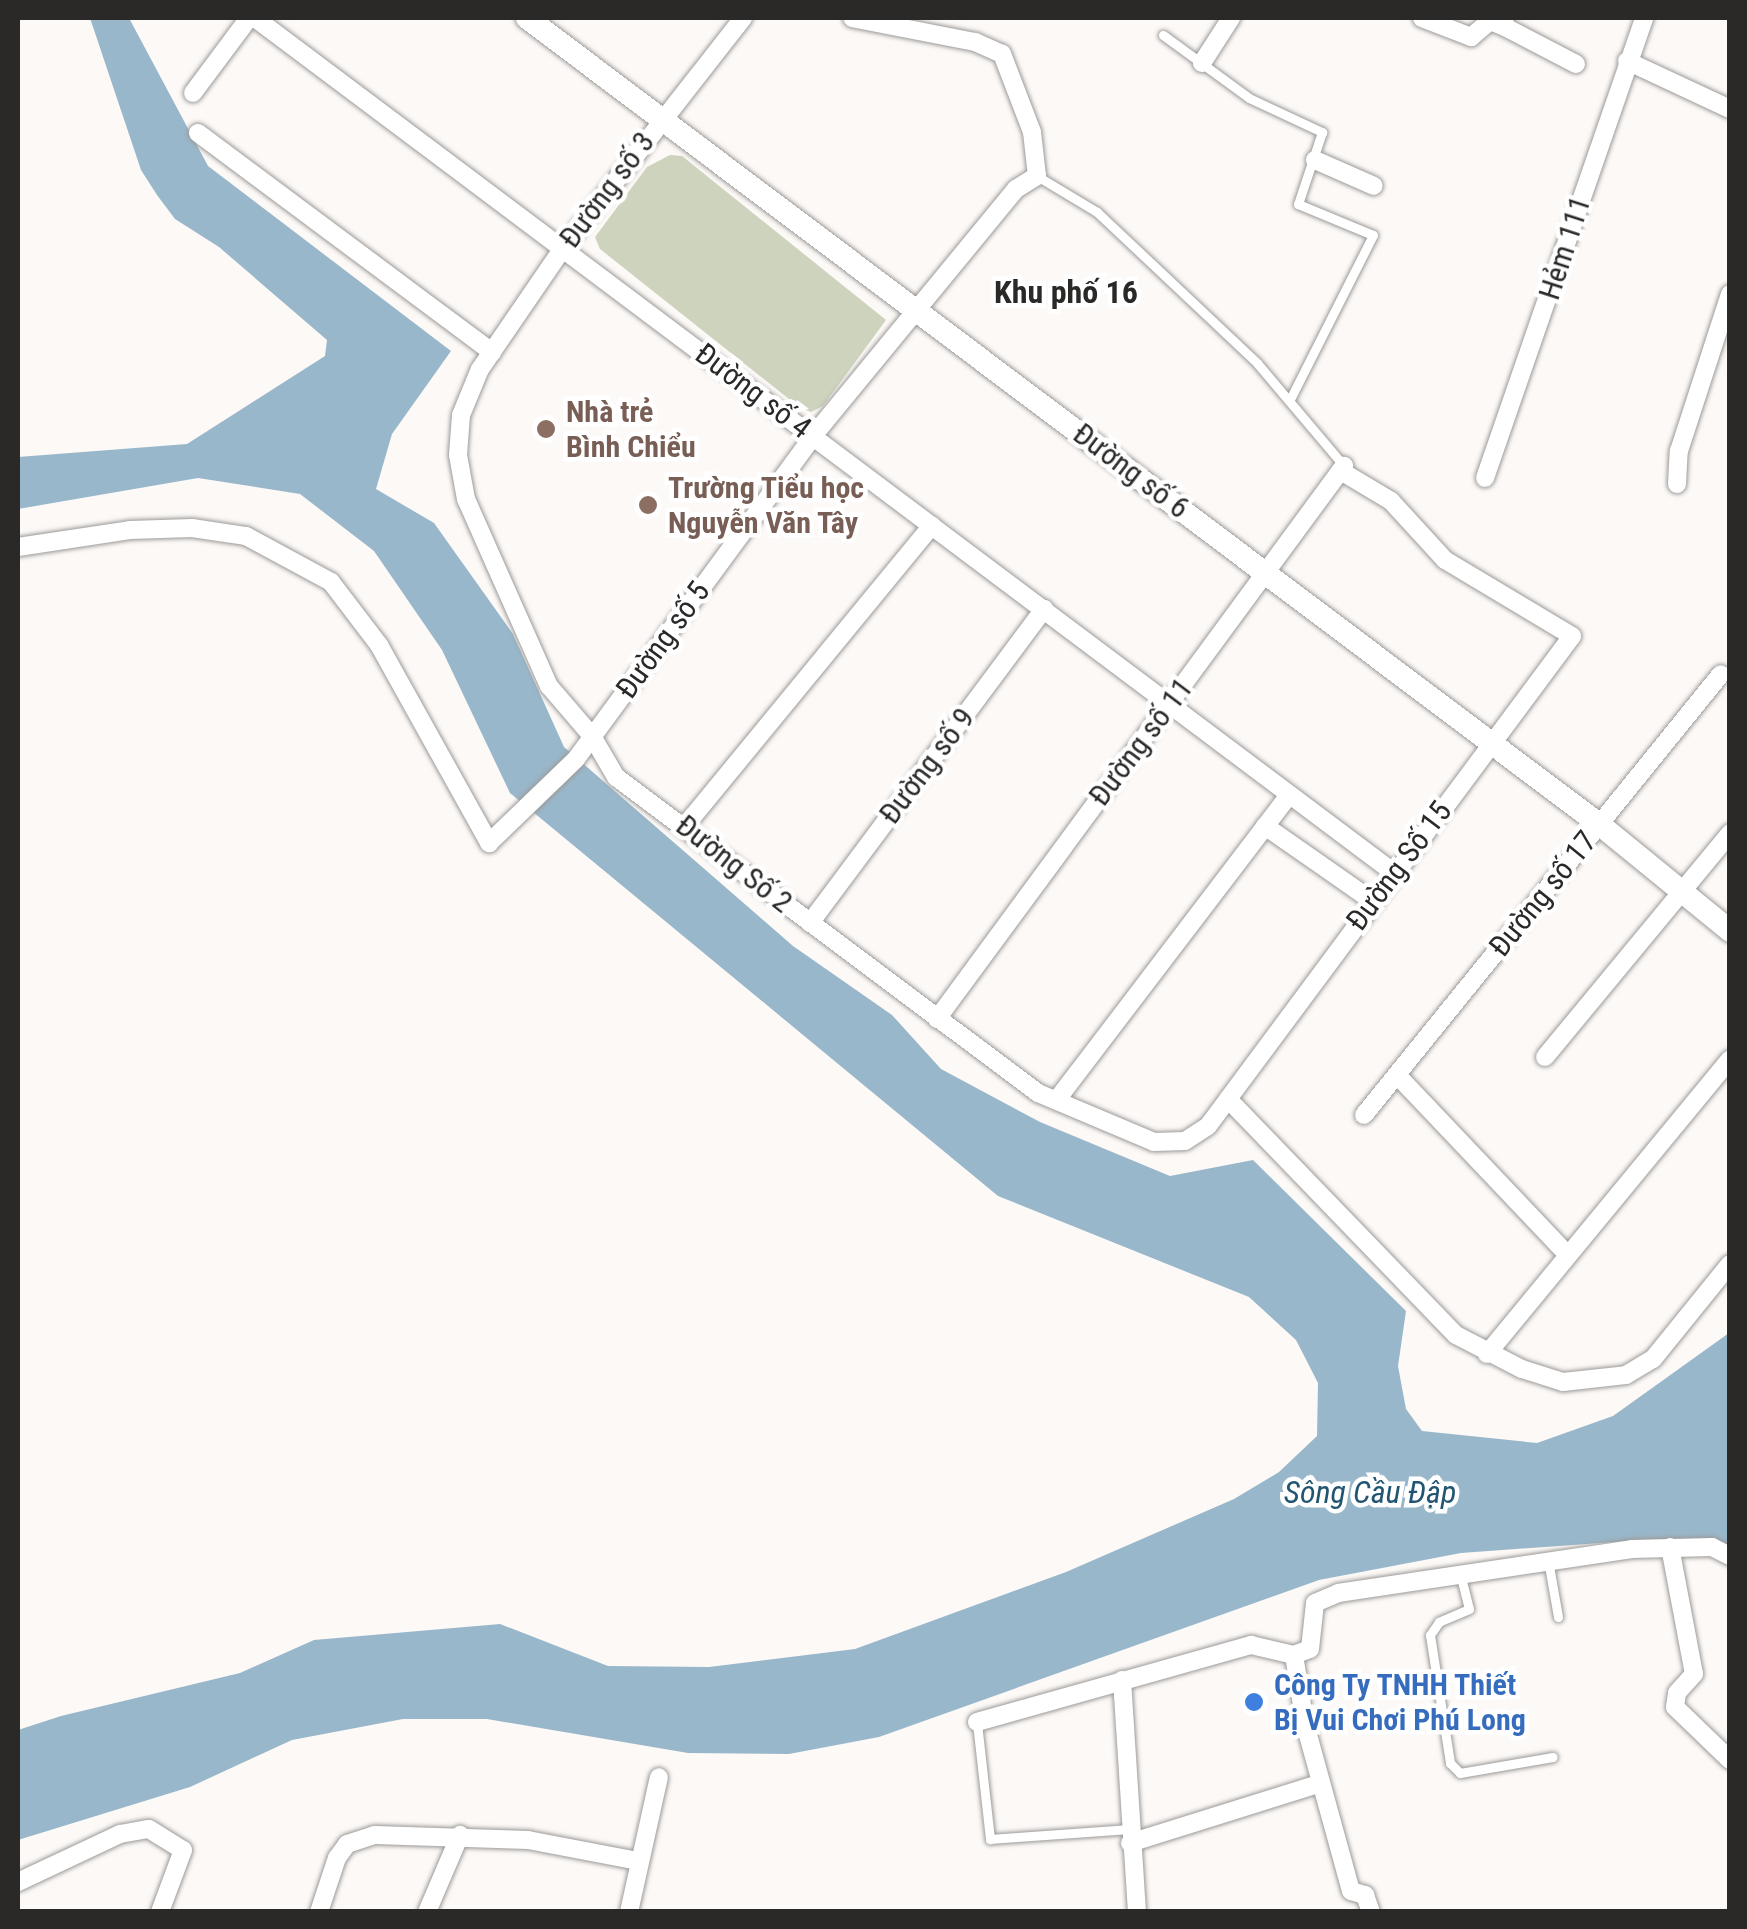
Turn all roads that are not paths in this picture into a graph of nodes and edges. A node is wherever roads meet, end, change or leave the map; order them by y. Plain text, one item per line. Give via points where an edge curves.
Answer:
1 (252, 18) edge
2 (527, 18) edge
3 (743, 18) edge
4 (852, 18) edge
5 (1231, 18) edge
6 (1422, 18) edge
7 (1644, 18) edge
8 (1504, 22) edge
9 (1163, 35) dead end
10 (1627, 61) junction
11 (1202, 64) junction
12 (1576, 64) dead end
13 (193, 94) dead end
14 (1730, 109) edge
15 (659, 120) junction
16 (198, 134) dead end
17 (1315, 160) junction
18 (1037, 176) junction
19 (1374, 186) dead end
20 (562, 248) junction
21 (1730, 294) edge
22 (916, 307) junction
23 (1724, 337) edge
24 (492, 352) junction
25 (480, 369) joint
26 (1291, 397) junction
27 (813, 436) junction
28 (1344, 470) junction
29 (1484, 478) dead end
30 (1676, 484) dead end
31 (932, 525) junction
32 (18, 548) edge
33 (1268, 574) junction
34 (1044, 610) junction
35 (1721, 674) dead end
36 (1167, 705) junction
37 (592, 736) junction
38 (1491, 744) junction
39 (1289, 795) junction
40 (1600, 824) junction
41 (686, 826) junction
42 (1265, 826) junction
43 (1730, 833) edge
44 (1394, 873) junction
45 (1684, 892) junction
46 (1372, 900) junction
47 (810, 923) junction
48 (1730, 931) edge
49 (937, 1018) junction
50 (1545, 1057) dead end
51 (1730, 1059) edge
52 (1396, 1075) junction
53 (1059, 1097) junction
54 (1228, 1100) junction
55 (1364, 1115) dead end
56 (1568, 1255) junction
57 (1730, 1264) edge
58 (1486, 1354) junction
59 (1670, 1546) junction
60 (1730, 1556) edge
61 (1547, 1557) junction
62 (1460, 1570) junction
63 (1558, 1618) dead end
64 (1294, 1655) junction
65 (1122, 1680) junction
66 (977, 1722) joint
67 (1553, 1757) dead end
68 (1730, 1760) edge
69 (658, 1777) dead end
70 (1321, 1783) junction
71 (460, 1835) junction
72 (1129, 1836) junction
73 (638, 1861) junction
74 (18, 1882) edge
75 (160, 1912) edge
76 (319, 1912) edge
77 (427, 1912) edge
78 (629, 1912) edge
79 (1137, 1912) edge
80 (1371, 1912) edge

1 - 13 street
1 - 20 street, Đường số 4
2 - 15 street, Đường số 6
3 - 15 street, Đường số 3
4 - 18 street via 975,42 1002,54 1032,132
5 - 11 street
6 - 8 street via 1470,37 1490,21
7 - 10 street, Hẻm 111
8 - 12 street
9 - 11 lane
10 - 14 street
10 - 29 street, Hẻm 111
11 - 17 lane via 1249,98 1322,132
15 - 20 street, Đường số 3
15 - 22 street, Đường số 6
16 - 24 street
17 - 19 street
17 - 26 lane via 1298,204 1373,235
18 - 22 street, Đường số 5 via 1016,189
18 - 26 lane via 1097,212
20 - 24 street, Đường số 3
20 - 27 street, Đường số 4
21 - 23 street
22 - 27 street, Đường số 5
22 - 33 street, Đường số 6
23 - 30 street via 1679,450
24 - 25 street, Đường số 3
25 - 37 street, Đường Số 2 via 461,415 458,455 466,498 549,686
26 - 28 lane
27 - 31 street, Đường số 4
27 - 37 street, Đường số 5
28 - 33 street, Đường số 11
28 - 38 street, Đường Số 15 via 1391,500 1445,560 1572,636
31 - 34 street, Đường số 4
31 - 41 street
32 - 37 street, Đường số 5 via 130,530 192,528 246,536 330,582 378,645 488,842
33 - 36 street, Đường số 11
33 - 38 street, Đường số 6
34 - 36 street, Đường số 4
34 - 47 street, Đường số 9
35 - 40 street, Đường số 17
36 - 39 street, Đường số 4
36 - 49 street, Đường số 11
37 - 41 street, Đường Số 2 via 616,777
38 - 40 street, Đường số 6
38 - 44 street, Đường Số 15
39 - 42 street
39 - 44 street, Đường số 4
40 - 45 street, Đường số 6
40 - 52 street, Đường số 17
41 - 47 street, Đường Số 2
42 - 46 street
42 - 53 street
43 - 45 street
44 - 46 street, Đường Số 15
45 - 48 street, Đường số 6
45 - 50 street
46 - 54 street, Đường Số 15
47 - 49 street, Đường Số 2
49 - 53 street, Đường Số 2 via 1038,1093
51 - 56 street
52 - 55 street, Đường số 17
52 - 56 street
53 - 54 street, Đường Số 2 via 1154,1142 1185,1141
54 - 58 street via 1456,1335
56 - 58 street
57 - 58 street via 1653,1359 1626,1374 1563,1382
59 - 60 street via 1712,1547
59 - 61 street
59 - 68 street via 1694,1674 1676,1693 1675,1707
61 - 62 street
61 - 63 lane
62 - 64 street via 1315,1603 1310,1649
62 - 67 lane via 1469,1609 1438,1622 1430,1635 1450,1762 1460,1773
64 - 65 street via 1251,1645
64 - 70 street
65 - 66 street
65 - 72 street
66 - 72 lane via 990,1840
69 - 73 street
70 - 72 street
70 - 80 street via 1351,1892 1366,1895
71 - 73 street
71 - 76 street via 375,1835 347,1844
71 - 77 street
72 - 79 street
73 - 78 street
74 - 75 street via 120,1834 149,1829 183,1850

